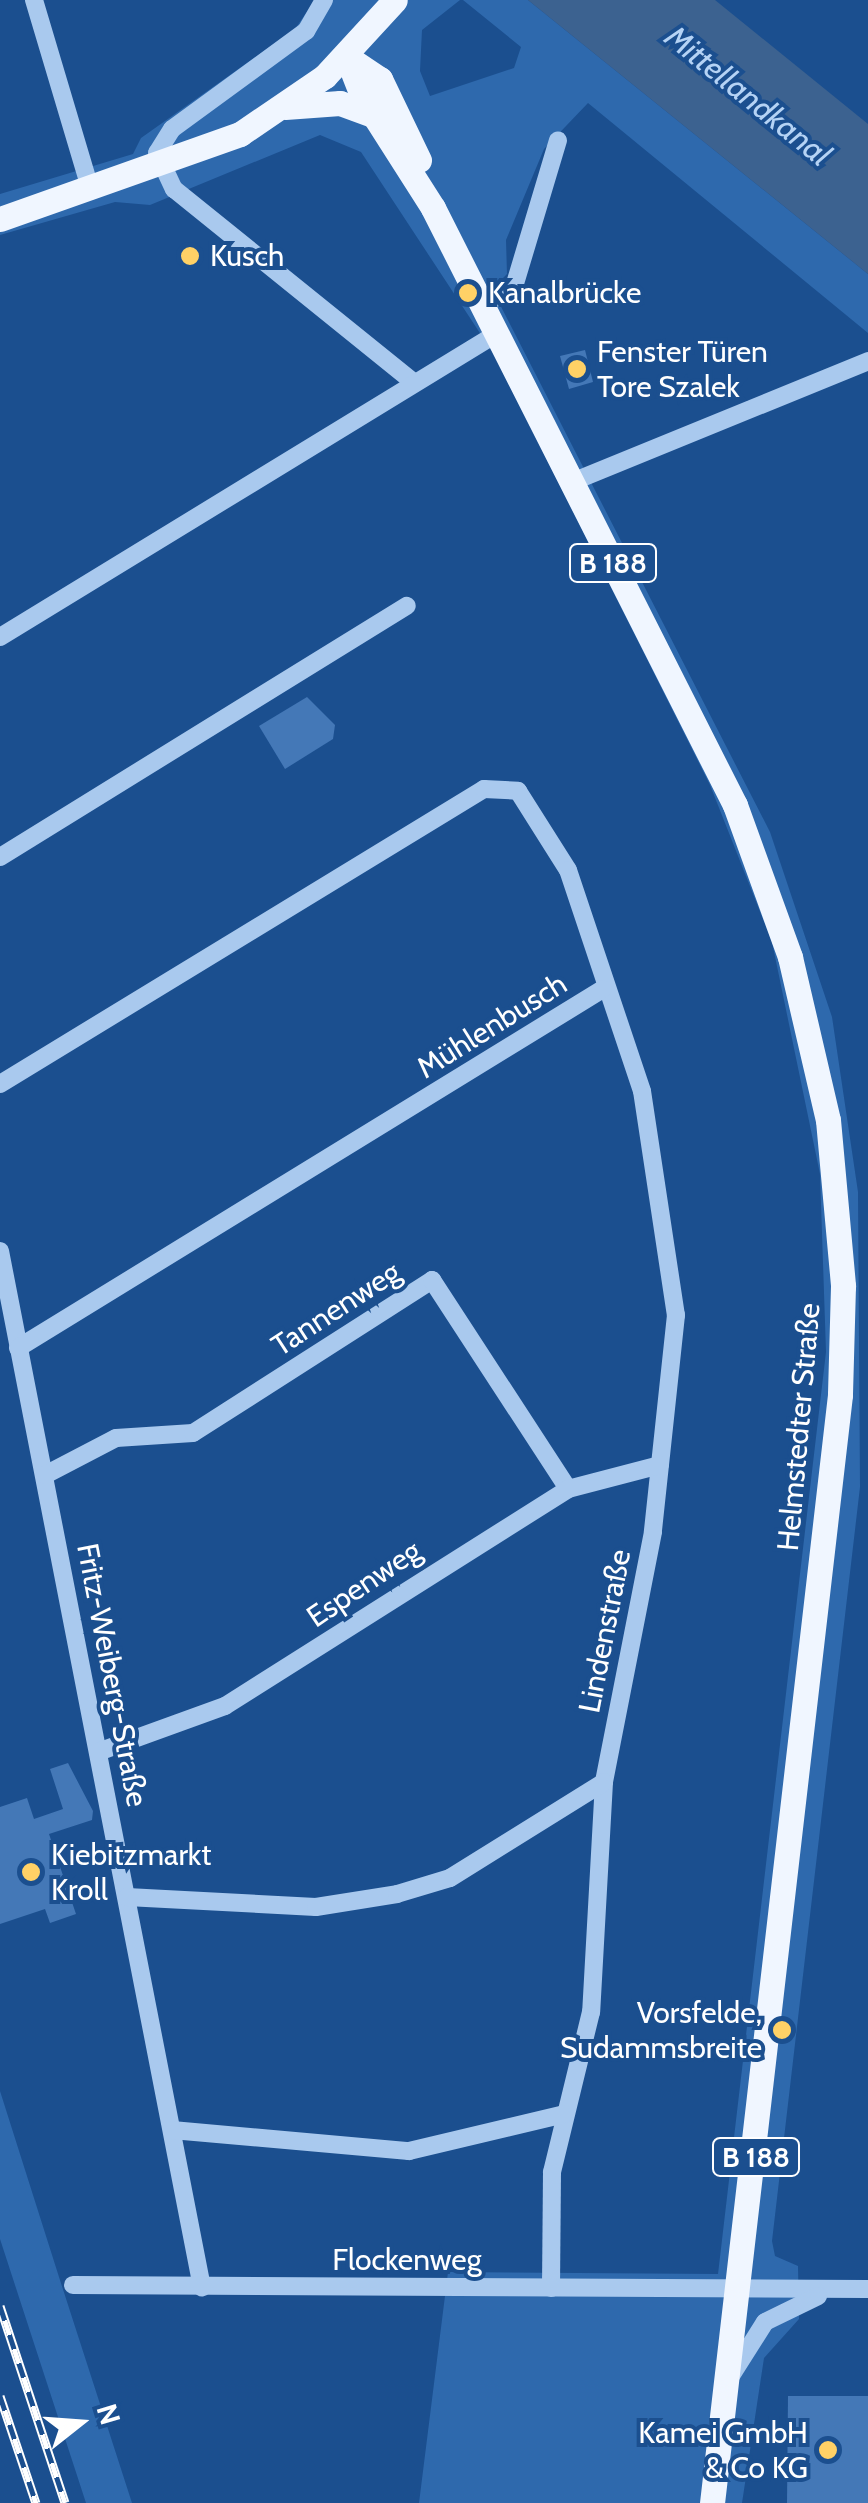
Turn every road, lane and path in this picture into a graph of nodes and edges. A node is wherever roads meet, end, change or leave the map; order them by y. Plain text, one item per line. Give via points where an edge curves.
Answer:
1 (34, 0) edge
2 (324, 0) edge
3 (391, 5) edge
4 (347, 56) junction
5 (380, 80) junction
6 (285, 108) junction
7 (375, 116) junction
8 (558, 140) dead end
9 (162, 168) junction
10 (91, 191) junction
11 (434, 208) junction
12 (0, 218) edge
13 (482, 305) junction
14 (496, 334) junction
15 (868, 361) edge
16 (414, 383) junction
17 (572, 482) junction
18 (407, 606) dead end
19 (0, 637) edge
20 (0, 858) edge
21 (604, 989) junction
22 (0, 1084) edge
23 (0, 1250) edge
24 (18, 1348) junction
25 (660, 1465) junction
26 (45, 1475) junction
27 (568, 1489) junction
28 (98, 1752) junction
29 (604, 1782) junction
30 (127, 1898) junction
31 (564, 2114) junction
32 (172, 2130) junction
33 (74, 2285) dead end
34 (741, 2285) junction
35 (202, 2288) junction
36 (551, 2288) junction
37 (832, 2290) junction
38 (868, 2290) edge
39 (729, 2378) junction
40 (712, 2503) edge

1 - 10 street
2 - 9 street via 306,30 159,141
3 - 4 main road, B 188
3 - 5 main road, B 188
4 - 5 main road
4 - 6 main road
4 - 7 main road, Helmstedter Straße / B 188
5 - 11 main road, Helmstedter Straße / B 188
6 - 7 main road via 340,103
6 - 9 main road
7 - 11 main road, Helmstedter Straße / B 188
8 - 13 street via 514,287
9 - 10 main road
9 - 16 street via 174,189
10 - 12 main road
11 - 13 main road, Helmstedter Straße / B 188
13 - 14 main road, Helmstedter Straße / B 188
14 - 16 street
14 - 17 main road, Helmstedter Straße / B 188
15 - 17 street
16 - 19 street
17 - 34 main road, Helmstedter Straße / B 188 via 752,846 805,1009 835,1174 840,1394
18 - 20 street
21 - 22 street, Mühlenbusch via 568,870 518,791 490,788
21 - 24 street, Mühlenbusch
21 - 25 street, Lindenstraße via 642,1091 670,1238 676,1314
23 - 24 street, Fritz-Weiberg-Straße
24 - 26 street, Fritz-Weiberg-Straße
25 - 27 street, Espenweg
25 - 29 street, Lindenstraße
26 - 27 street, Tannenweg via 116,1438 193,1433 432,1280
26 - 28 street, Fritz-Weiberg-Straße
27 - 28 street, Espenweg via 225,1706
28 - 30 street, Fritz-Weiberg-Straße
29 - 30 street via 450,1878 397,1894 316,1907
29 - 31 street, Lindenstraße via 593,1995
30 - 32 street, Fritz-Weiberg-Straße
31 - 32 street via 408,2151
31 - 36 street, Lindenstraße via 552,2172
32 - 35 street, Fritz-Weiberg-Straße
33 - 35 street, Flockenweg
34 - 36 street, Flockenweg
34 - 37 street, Flockenweg
34 - 39 main road, Helmstedter Straße / B 188
35 - 36 street, Flockenweg
37 - 38 street, Flockenweg
37 - 39 street via 765,2322
39 - 40 main road, Helmstedter Straße / B 188

